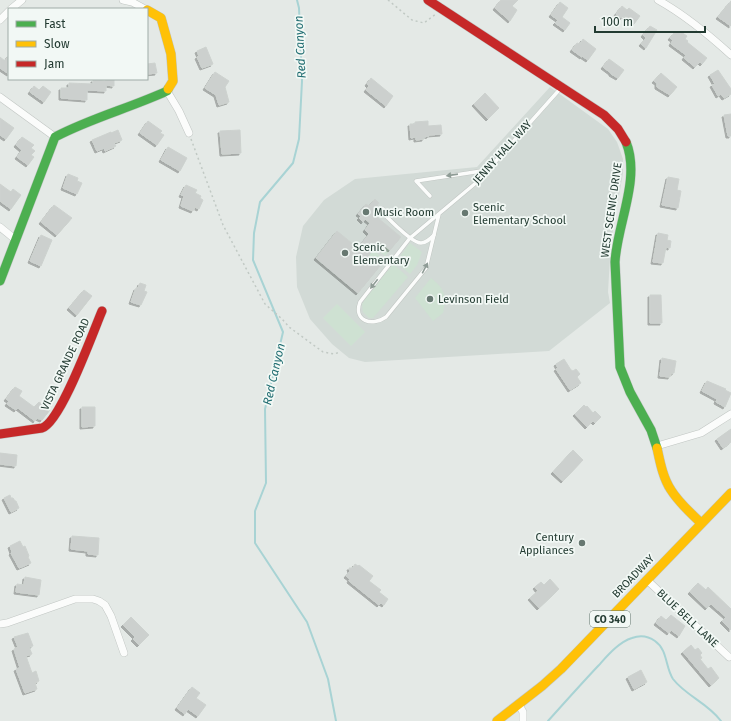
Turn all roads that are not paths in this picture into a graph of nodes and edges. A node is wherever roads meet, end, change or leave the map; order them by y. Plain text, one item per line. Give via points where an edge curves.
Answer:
1 (22, 0) edge
2 (123, 0) edge
3 (428, 0) edge
4 (658, 0) edge
5 (12, 8) edge
6 (142, 8) edge
7 (148, 11) edge
8 (8, 12) edge
9 (0, 20) edge
10 (731, 55) edge
11 (562, 86) junction
12 (167, 91) junction
13 (0, 97) edge
14 (189, 133) road end
15 (55, 137) junction
16 (488, 170) junction
17 (430, 196) dead end
18 (383, 210) dead end
19 (439, 214) junction
20 (0, 227) edge
21 (435, 235) junction
22 (410, 238) junction
23 (16, 240) junction
24 (0, 281) edge
25 (102, 311) dead end
26 (731, 414) edge
27 (0, 434) edge
28 (657, 446) junction
29 (731, 493) edge
30 (701, 523) junction
31 (647, 580) junction
32 (0, 624) edge
33 (124, 653) dead end
34 (729, 657) dead end
35 (519, 705) junction
36 (497, 721) edge
37 (523, 721) edge

1 - 5 street
2 - 6 street
3 - 11 street, WEST SCENIC DRIVE
4 - 10 street via 709,35
7 - 12 street via 161,18 171,54 173,81
8 - 9 street
11 - 16 lane, JENNY HALL WAY
11 - 28 street, WEST SCENIC DRIVE via 613,122 629,149 630,175 615,259 620,367 627,390 651,430
12 - 14 street
12 - 15 street via 78,125
13 - 15 street
15 - 23 street
16 -> 17 lane via 416,181
16 - 19 lane, JENNY HALL WAY
18 - 22 lane via 384,214
19 - 21 lane, JENNY HALL WAY
19 - 22 lane, JENNY HALL WAY
20 - 23 street
21 - 22 lane via 423,243
22 -> 21 lane, JENNY HALL WAY via 360,302 359,313 367,322 377,322 386,317 426,268
23 - 24 street
25 - 27 street, VISTA GRANDE ROAD via 68,391 50,424 44,428
26 - 28 street via 701,433
28 - 30 street, WEST SCENIC DRIVE via 670,488 676,498
29 - 30 street, BROADWAY / CO 340
30 - 31 street, BROADWAY / CO 340
31 - 34 street, BLUE BELL LANE
31 - 35 street, BROADWAY / CO 340 via 565,666
32 - 33 street via 75,599 93,599 105,605
35 - 36 street, BROADWAY / CO 340
35 - 37 street via 523,712

